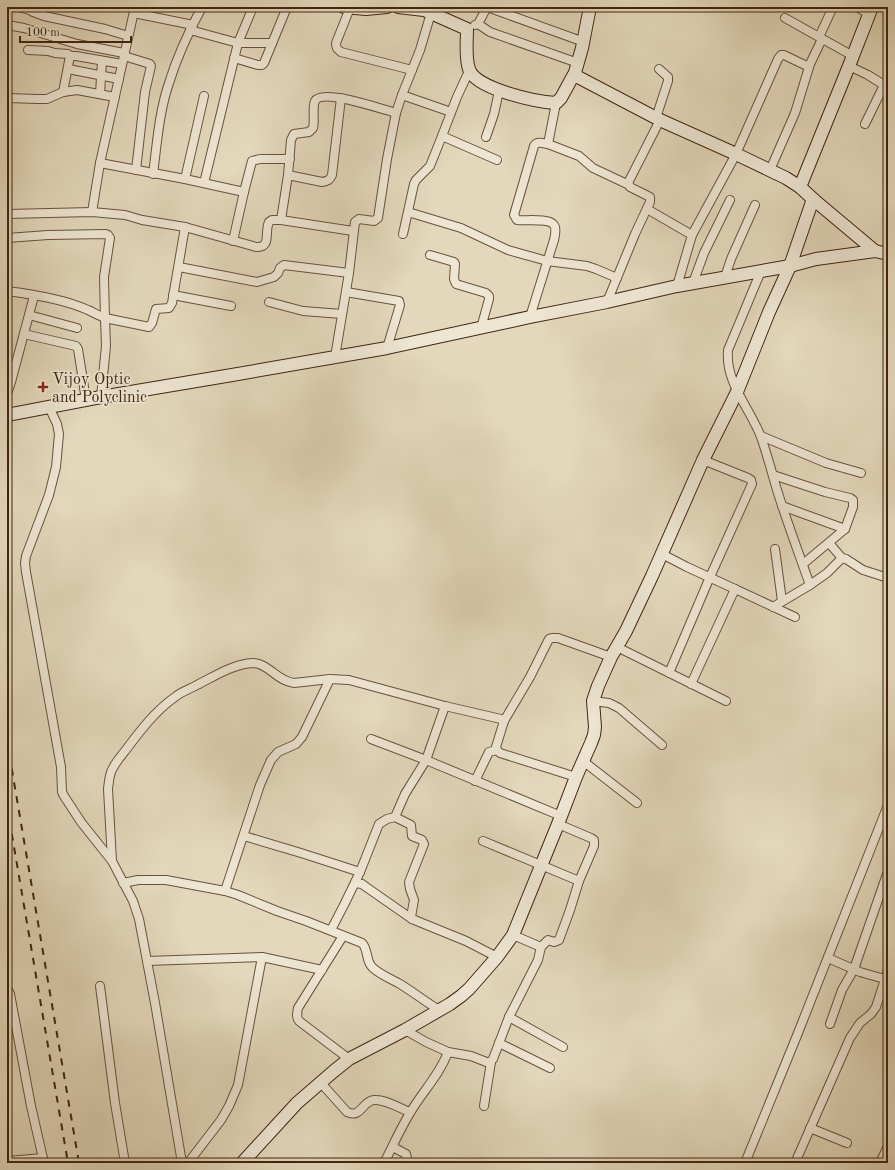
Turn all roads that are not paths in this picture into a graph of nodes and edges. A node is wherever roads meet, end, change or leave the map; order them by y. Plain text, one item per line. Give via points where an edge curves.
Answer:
1 (18, 7) edge
2 (202, 7) edge
3 (254, 7) edge
4 (287, 7) edge
5 (344, 7) edge
6 (387, 7) edge
7 (398, 7) edge
8 (487, 7) edge
9 (590, 7) edge
10 (833, 7) edge
11 (857, 7) edge
12 (30, 8) edge
13 (350, 8) edge
14 (134, 10) edge
15 (870, 10) edge
16 (435, 11) edge
17 (785, 18) dead end
18 (478, 24) junction
19 (7, 25) edge
20 (192, 28) junction
21 (467, 29) junction
22 (128, 36) junction
23 (820, 38) junction
24 (584, 42) junction
25 (238, 43) junction
26 (272, 43) junction
27 (28, 50) dead end
28 (70, 56) junction
29 (123, 58) junction
30 (234, 58) junction
31 (102, 61) junction
32 (851, 61) junction
33 (578, 63) junction
34 (809, 67) junction
35 (68, 69) junction
36 (659, 69) dead end
37 (412, 70) junction
38 (469, 71) junction
39 (102, 75) junction
40 (574, 76) junction
41 (119, 79) junction
42 (499, 91) junction
43 (63, 92) junction
44 (100, 94) junction
45 (402, 95) junction
46 (204, 96) dead end
47 (115, 97) junction
48 (7, 98) edge
49 (341, 98) junction
50 (556, 103) junction
51 (451, 112) junction
52 (396, 113) junction
53 (658, 119) junction
54 (865, 124) dead end
55 (442, 136) junction
56 (486, 136) dead end
57 (548, 144) junction
58 (736, 154) junction
59 (290, 159) junction
60 (497, 160) dead end
61 (100, 163) junction
62 (136, 170) junction
63 (770, 170) junction
64 (153, 174) junction
65 (288, 175) junction
66 (185, 179) junction
67 (204, 183) junction
68 (629, 185) junction
69 (800, 187) junction
70 (244, 192) junction
71 (813, 199) junction
72 (730, 200) dead end
73 (755, 205) dead end
74 (648, 209) junction
75 (92, 212) junction
76 (408, 212) junction
77 (7, 214) edge
78 (281, 220) junction
79 (185, 227) junction
80 (354, 231) junction
81 (403, 234) dead end
82 (692, 235) junction
83 (7, 238) edge
84 (233, 241) junction
85 (875, 252) junction
86 (888, 254) edge
87 (430, 255) dead end
88 (547, 261) junction
89 (790, 266) junction
90 (179, 267) junction
91 (761, 271) junction
92 (349, 273) junction
93 (725, 277) junction
94 (617, 278) junction
95 (693, 283) junction
96 (677, 286) junction
97 (7, 291) edge
98 (346, 292) junction
99 (173, 295) junction
100 (34, 296) junction
101 (269, 302) dead end
102 (607, 302) junction
103 (231, 306) dead end
104 (342, 314) junction
105 (29, 315) junction
106 (530, 317) junction
107 (105, 318) junction
108 (77, 328) dead end
109 (481, 328) junction
110 (24, 334) junction
111 (387, 348) junction
112 (335, 357) junction
113 (737, 392) junction
114 (7, 394) edge
115 (101, 397) junction
116 (86, 400) junction
117 (49, 407) junction
118 (7, 415) edge
119 (761, 436) junction
120 (703, 460) junction
121 (861, 473) dead end
122 (773, 475) junction
123 (782, 506) junction
124 (845, 529) junction
125 (829, 543) junction
126 (775, 549) dead end
127 (662, 554) junction
128 (842, 558) junction
129 (802, 564) junction
130 (710, 577) junction
131 (888, 578) edge
132 (810, 586) junction
133 (735, 589) junction
134 (782, 601) junction
135 (773, 607) junction
136 (795, 617) dead end
137 (614, 652) junction
138 (669, 673) junction
139 (330, 679) junction
140 (691, 684) junction
141 (593, 701) junction
142 (726, 701) dead end
143 (445, 706) junction
144 (504, 721) junction
145 (371, 739) dead end
146 (662, 745) dead end
147 (497, 750) junction
148 (426, 760) junction
149 (583, 761) junction
150 (576, 777) junction
151 (475, 781) junction
152 (637, 803) dead end
153 (888, 804) edge
154 (395, 817) junction
155 (560, 820) junction
156 (244, 836) junction
157 (483, 841) dead end
158 (112, 861) junction
159 (541, 866) junction
160 (360, 872) junction
161 (887, 874) edge
162 (578, 881) junction
163 (123, 883) junction
164 (355, 883) junction
165 (225, 891) junction
166 (412, 919) junction
167 (331, 930) junction
168 (513, 934) junction
169 (343, 936) junction
170 (541, 947) junction
171 (262, 957) junction
172 (497, 957) junction
173 (828, 958) junction
174 (148, 961) junction
175 (854, 969) junction
176 (322, 970) junction
177 (888, 970) edge
178 (887, 980) edge
179 (100, 986) dead end
180 (7, 988) edge
181 (439, 1010) junction
182 (509, 1018) junction
183 (830, 1024) dead end
184 (405, 1030) junction
185 (499, 1044) junction
186 (563, 1047) dead end
187 (448, 1052) junction
188 (349, 1059) junction
189 (491, 1062) junction
190 (550, 1068) dead end
191 (321, 1083) junction
192 (484, 1106) dead end
193 (410, 1112) junction
194 (810, 1128) junction
195 (847, 1143) dead end
196 (888, 1146) edge
197 (392, 1147) junction
198 (43, 1160) edge
199 (7, 1161) edge
200 (124, 1163) edge
201 (182, 1163) edge
202 (188, 1163) edge
203 (242, 1163) edge
204 (384, 1163) edge
205 (408, 1163) edge
206 (745, 1163) edge
207 (796, 1163) edge
208 (880, 1163) edge

1 - 12 street
2 - 20 street
3 - 25 street
4 - 26 street
5 - 13 street
6 - 13 street
7 - 16 street
8 - 18 street
8 - 24 street
9 - 24 street
10 - 23 street
11 - 15 street
12 - 22 street via 44,16
13 - 37 street via 336,43 337,49
14 - 20 street
14 - 22 street
15 - 32 street
16 - 21 street
16 - 37 street
17 - 23 street
18 - 21 street
18 - 33 street via 490,32
19 - 29 street
20 - 25 street
20 - 64 street via 166,91
21 - 38 street
22 - 29 street
23 - 32 street
23 - 34 street
24 - 33 street
25 - 26 street
25 - 30 street
26 - 30 street via 262,65
27 - 28 street
28 - 31 street
28 - 35 street
29 - 31 street
29 - 41 street
29 - 62 street via 150,64
30 - 67 street
31 - 39 street
32 - 54 street via 884,84
32 - 69 street
33 - 40 street
34 - 58 street via 784,55 778,59
34 - 63 street via 795,113
35 - 39 street
35 - 43 street
36 - 53 street via 668,77 668,81
37 - 45 street
38 - 42 street
38 - 51 street
39 - 41 street
39 - 44 street
40 - 50 street
40 - 53 street
41 - 47 street
42 - 50 street via 545,103
42 - 56 street
43 - 44 street via 77,90
43 - 48 street via 47,99
44 - 47 street
45 - 51 street
45 - 52 street
46 - 66 street
47 - 61 street
49 - 52 street
49 - 59 street via 322,96 316,100 313,128 309,132 294,134 291,140
49 - 65 street via 330,179 322,182
50 - 57 street
51 - 55 street
52 - 80 street via 378,218 374,221 363,218 357,220
53 - 58 street
53 - 68 street
55 - 60 street
55 - 76 street via 430,166 414,184
57 - 68 street via 579,156 593,168
57 - 88 street via 535,143 514,215 517,220 552,222 555,233
58 - 63 street
58 - 82 street
59 - 65 street
59 - 70 street via 252,161
61 - 62 street
61 - 75 street
62 - 64 street
63 - 69 street
64 - 66 street
65 - 78 street
66 - 67 street
67 - 70 street
68 - 74 street via 650,197
69 - 71 street
70 - 84 street
71 - 85 street
71 - 89 street
72 - 95 street via 704,253
73 - 93 street
74 - 82 street
74 - 94 street
75 - 77 street
75 - 79 street via 125,215 138,220
76 - 81 street
76 - 88 street via 454,226 508,250
78 - 80 street
78 - 84 street via 269,222 265,246 261,248
79 - 84 street
79 - 90 street
80 - 92 street
82 - 96 street
83 - 107 street via 108,234 110,238 104,277
85 - 86 street
85 - 89 street via 816,259
87 - 109 street via 454,262 456,284 489,296
88 - 94 street via 581,265
88 - 106 street
89 - 91 street
89 - 113 street
90 - 92 street via 257,282 274,277 284,265
90 - 99 street
91 - 93 street
91 - 113 street via 728,350 729,369
92 - 98 street
93 - 95 street
94 - 102 street
95 - 96 street
96 - 102 street
97 - 100 street
98 - 104 street
98 - 111 street via 399,301
99 - 103 street
99 - 107 street via 169,308 156,309 149,327
100 - 105 street
100 - 107 street via 75,305
101 - 104 street via 303,311
102 - 106 street
104 - 112 street
105 - 108 street
105 - 110 street
106 - 109 street
107 - 115 street via 106,346
109 - 111 street
110 - 114 street
110 - 116 street via 76,346
111 - 112 street
112 - 115 street
113 - 119 street
113 - 120 street
115 - 116 street
116 - 117 street
117 - 118 street
117 - 158 street via 59,434 56,467 50,495 26,556 26,572 61,768 62,792 81,822
119 - 121 street via 826,463
119 - 122 street
120 - 127 street
120 - 130 street via 748,478 752,484
122 - 123 street
122 - 124 street via 853,500
123 - 124 street
123 - 129 street
124 - 125 street
125 - 128 street
125 - 129 street
126 - 134 street
127 - 130 street
127 - 137 street
128 - 131 street via 863,570
128 - 132 street
129 - 132 street
130 - 133 street
130 - 138 street
132 - 134 street
133 - 135 street
133 - 140 street
134 - 135 street
135 - 136 street
137 - 138 street
137 - 141 street
137 - 144 street via 558,638 550,639
138 - 140 street
139 - 143 street via 349,680
139 - 156 street via 302,737 296,744 282,750 271,760
139 - 158 street via 288,682 259,663 252,663 228,669 176,696 149,720 112,769 108,789
140 - 142 street
141 - 146 street via 609,703 619,708
141 - 149 street via 594,735
143 - 144 street
143 - 148 street
144 - 147 street
145 - 148 street
147 - 150 street via 505,755
147 - 151 street via 489,752
148 - 151 street
148 - 154 street via 405,794
149 - 150 street
149 - 152 street
150 - 155 street
151 - 155 street
153 - 173 street
154 - 160 street via 379,824
154 - 166 street via 411,825 412,836 422,840 424,844 409,882 414,900
155 - 159 street
155 - 162 street via 594,840 594,846
156 - 160 street
156 - 165 street
157 - 159 street
158 - 163 street
159 - 162 street
159 - 168 street
160 - 164 street
161 - 175 street
162 - 170 street via 559,940 548,940
163 - 165 street via 166,880
163 - 174 street via 136,910
164 - 166 street via 362,884
164 - 167 street
165 - 167 street via 276,912
166 - 172 street
167 - 169 street
168 - 170 street
168 - 172 street
169 - 176 street
169 - 181 street via 362,943 367,950 370,964 377,971
170 - 182 street via 535,967
171 - 174 street
171 - 176 street
171 - 202 street via 238,1085 221,1120
172 - 181 street via 469,989
173 - 175 street
173 - 206 street
174 - 201 street
175 - 178 street
175 - 183 street via 842,990
176 - 188 street via 298,1008 297,1018
177 - 178 street
178 - 194 street via 876,1007 850,1038
179 - 200 street
180 - 198 street
181 - 184 street
182 - 185 street
182 - 186 street
184 - 187 street
184 - 188 street
185 - 189 street
185 - 190 street
187 - 189 street
187 - 193 street via 437,1075
188 - 191 street
189 - 192 street
191 - 193 street via 351,1114 358,1112 372,1100 383,1101
191 - 203 street via 297,1103
193 - 197 street
194 - 195 street
194 - 207 street
196 - 208 street
197 - 204 street
197 - 205 street via 406,1154
198 - 199 street

